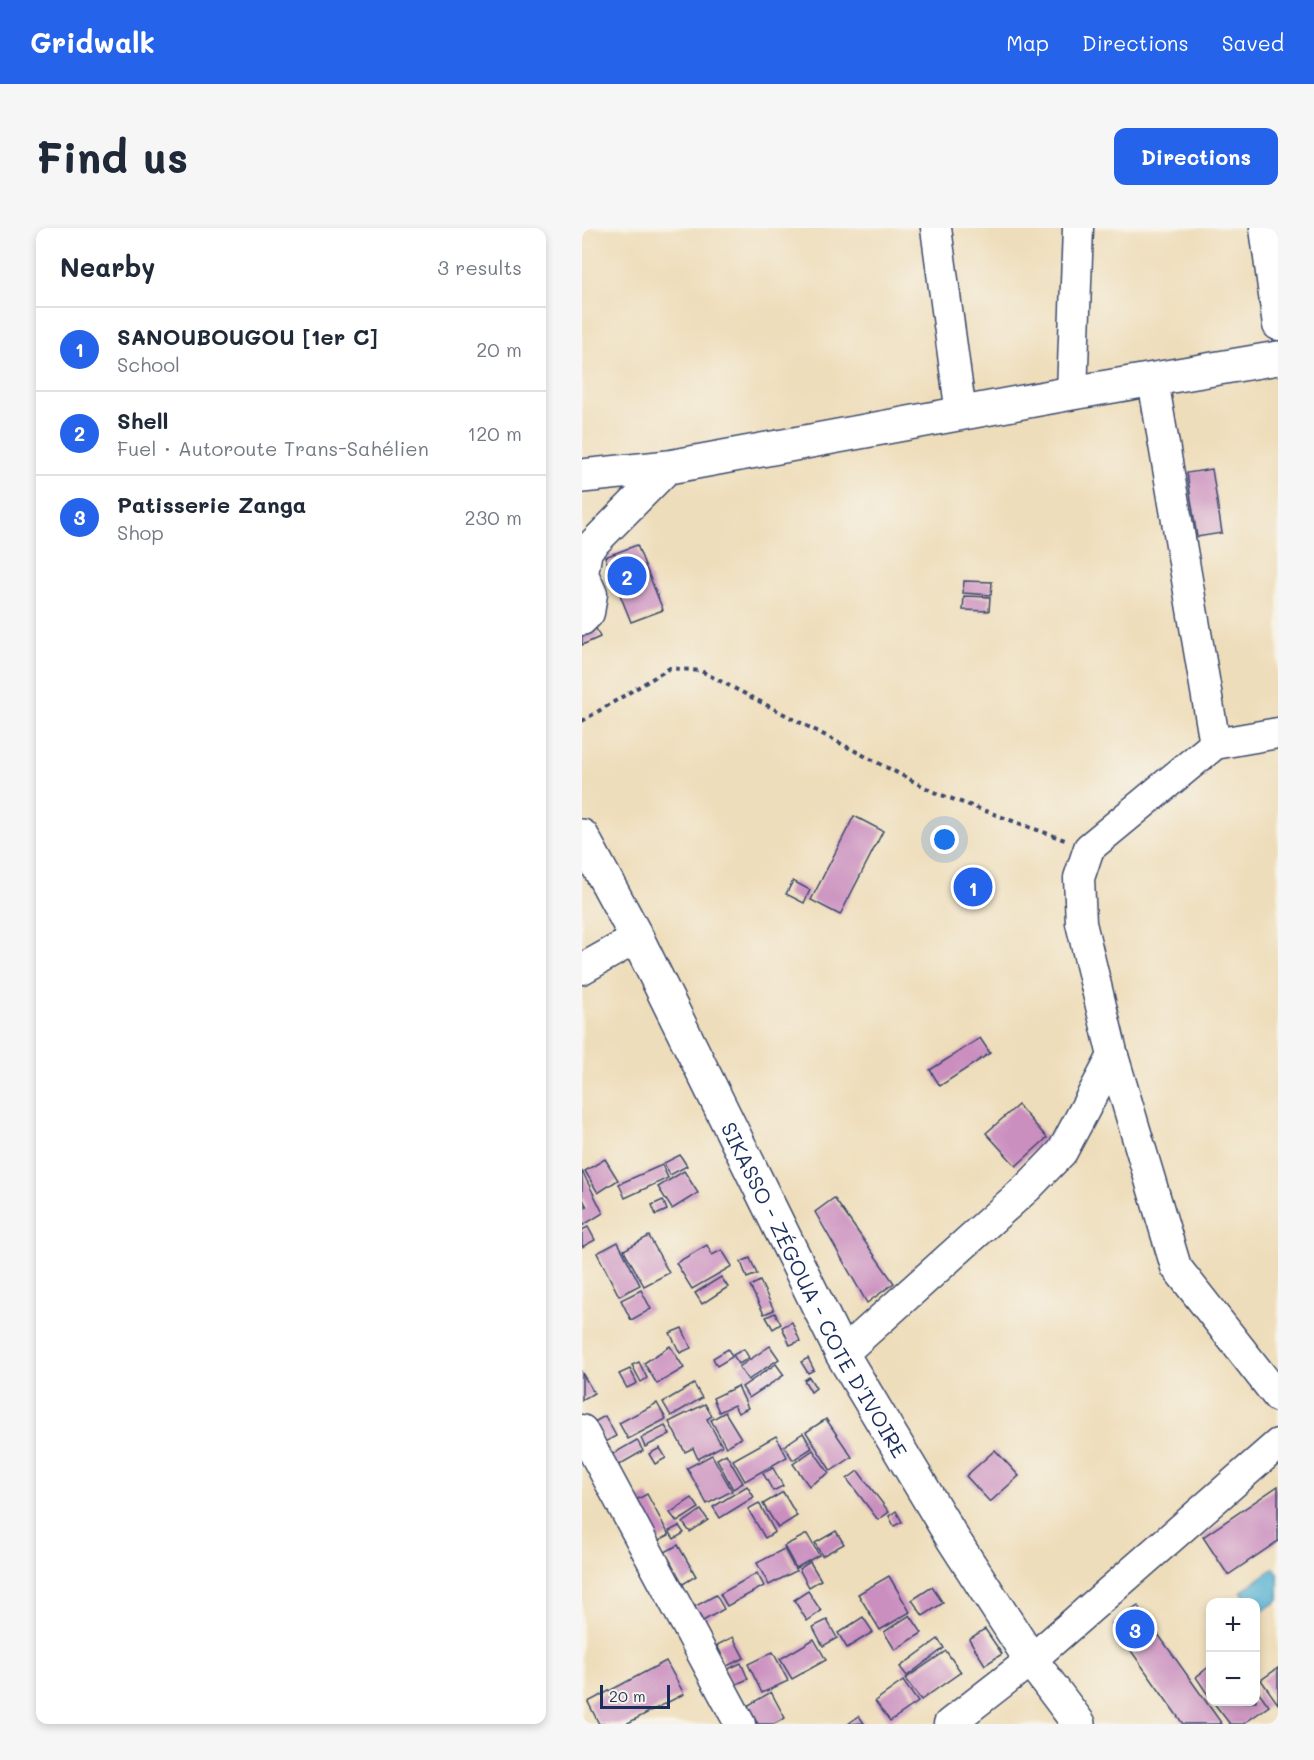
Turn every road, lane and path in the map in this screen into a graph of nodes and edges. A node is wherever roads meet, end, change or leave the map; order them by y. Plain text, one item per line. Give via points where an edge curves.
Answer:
1 (936, 228) edge
2 (1078, 228) edge
3 (1265, 228) edge
4 (1278, 325) edge
5 (1278, 358) edge
6 (1153, 380) junction
7 (1072, 393) junction
8 (961, 414) junction
9 (669, 467) junction
10 (582, 476) edge
11 (582, 573) edge
12 (582, 620) edge
13 (582, 721) edge
14 (1278, 733) edge
15 (1215, 744) junction
16 (582, 836) edge
17 (1089, 848) junction
18 (638, 938) junction
19 (582, 969) edge
20 (1113, 1056) junction
21 (842, 1354) junction
22 (1278, 1397) edge
23 (582, 1430) edge
24 (1278, 1444) edge
25 (1030, 1660) junction
26 (740, 1724) edge
27 (949, 1724) edge
28 (1079, 1724) edge

1 - 8 street
2 - 7 street
3 - 4 street
5 - 6 highway
6 - 7 highway
6 - 15 street
7 - 8 highway
8 - 9 highway
9 - 10 highway
9 - 11 street via 587,550
11 - 12 street via 592,594 589,613
13 - 17 path via 670,668 701,671 936,793
14 - 15 street
15 - 17 street
16 - 18 highway, SIKASSO - ZÉGOUA - COTE D'IVOIRE
17 - 20 street via 1079,878 1081,923
18 - 19 street
18 - 21 highway, SIKASSO - ZÉGOUA - COTE D'IVOIRE
20 - 21 street via 1062,1152
20 - 22 street via 1176,1267
21 - 25 highway, SIKASSO - ZÉGOUA - COTE D'IVOIRE
23 - 26 street
24 - 25 street
25 - 27 street
25 - 28 highway, SIKASSO - ZÉGOUA - COTE D'IVOIRE

